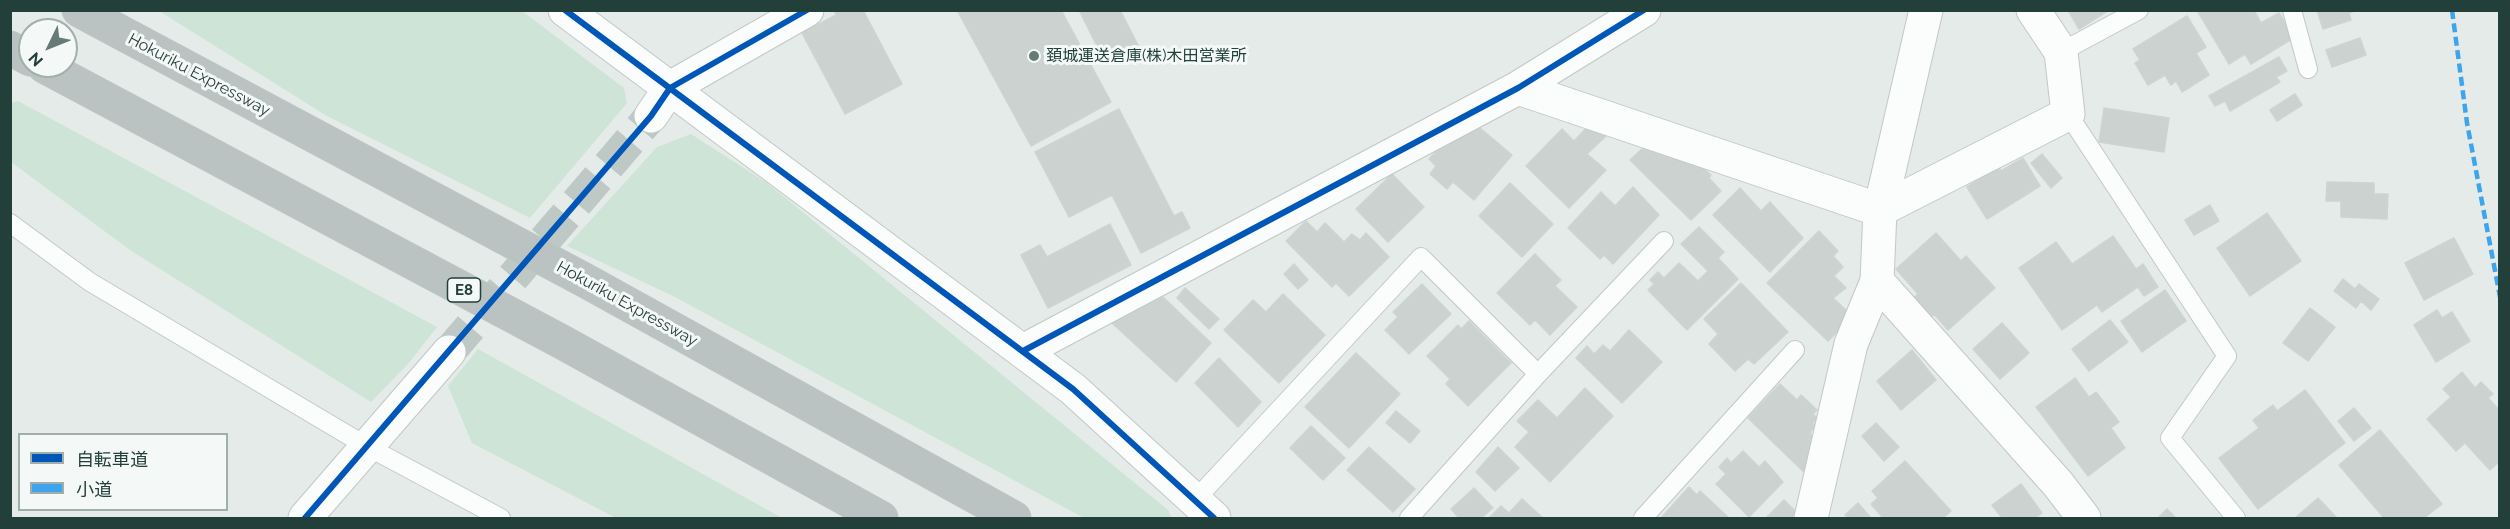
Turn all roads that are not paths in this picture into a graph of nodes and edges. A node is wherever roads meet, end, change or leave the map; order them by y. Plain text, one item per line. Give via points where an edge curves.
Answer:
1 (79, 10) edge
2 (565, 10) edge
3 (807, 10) edge
4 (1644, 10) edge
5 (1926, 10) edge
6 (2033, 10) edge
7 (2139, 10) edge
8 (2292, 10) edge
9 (2061, 52) junction
10 (2308, 69) dead end
11 (66, 78) edge
12 (670, 88) junction
13 (1518, 88) junction
14 (2068, 114) junction
15 (651, 116) tunnel mouth
16 (1880, 210) junction
17 (10, 223) edge
18 (1664, 241) dead end
19 (1877, 281) junction
20 (1795, 350) dead end
21 (1023, 351) junction
22 (448, 352) tunnel mouth
23 (1538, 374) junction
24 (368, 447) junction
25 (1204, 509) edge
26 (305, 519) edge
27 (501, 519) edge
28 (881, 519) edge
29 (1014, 519) edge
30 (1409, 519) edge
31 (1643, 519) edge
32 (1811, 519) edge
33 (2084, 519) edge
34 (2236, 519) edge

1 - 29 highway, Hokuriku Expressway via 588,282
2 - 12 street
3 - 12 street
4 - 13 street
5 - 16 street
6 - 9 street
7 - 9 lane
8 - 10 lane
9 - 14 street
11 - 28 highway, E8 via 552,337
12 - 15 street
12 - 21 street
13 - 16 street
13 - 21 street
14 - 16 street
14 - 34 lane via 2227,356 2170,438
16 - 19 street
17 - 24 lane via 90,282
18 - 23 lane
19 - 32 street via 1851,344
19 - 33 street via 2058,484
20 - 31 lane
21 - 25 street via 1073,389
22 - 24 street
23 - 25 lane via 1421,257
23 - 30 lane
24 - 26 street
24 - 27 lane

